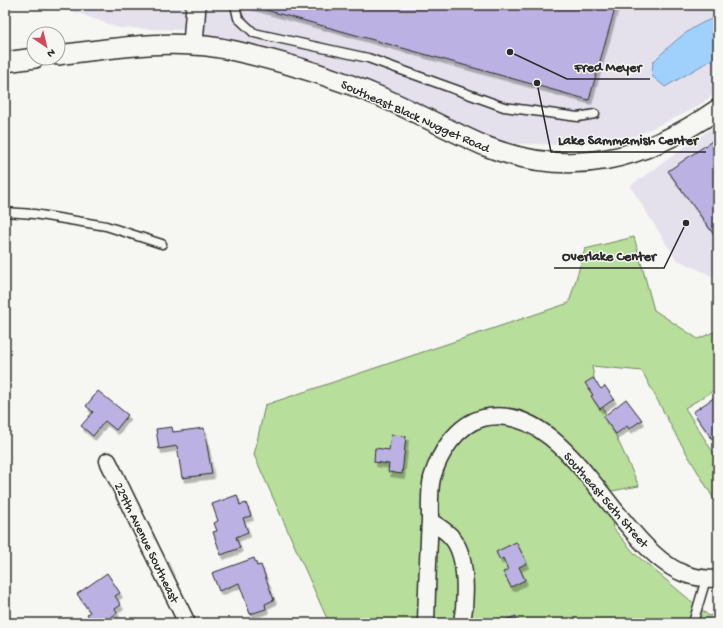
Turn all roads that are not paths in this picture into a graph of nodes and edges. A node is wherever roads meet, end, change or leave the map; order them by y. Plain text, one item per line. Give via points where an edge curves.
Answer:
1 (196, 5) edge
2 (235, 5) edge
3 (193, 44) junction
4 (66, 54) edge
5 (26, 59) edge
6 (5, 62) edge
7 (718, 109) edge
8 (594, 114) dead end
9 (5, 212) edge
10 (162, 244) dead end
11 (108, 461) dead end
12 (430, 521) junction
13 (712, 579) edge
14 (187, 623) edge
15 (426, 623) edge
16 (462, 623) edge
17 (693, 623) edge

1 - 3 street
2 - 8 lane via 238,18 254,33 368,58 504,106 578,117
3 - 4 street, Southeast Black Nugget Road via 142,44
3 - 7 street, Southeast Black Nugget Road via 233,50 324,76 380,96 486,146 546,162 584,163 625,156 678,134
5 - 6 street
9 - 10 lane via 34,214 106,226
11 - 14 street, 229th Avenue Southeast
12 - 13 street, Southeast 56th Street via 432,480 443,450 467,426 479,419 496,415 532,426 560,446 584,470 650,550 663,561 686,575
12 - 15 street, Southeast 56th Street
12 - 16 street via 452,538 462,557
13 - 17 lane

